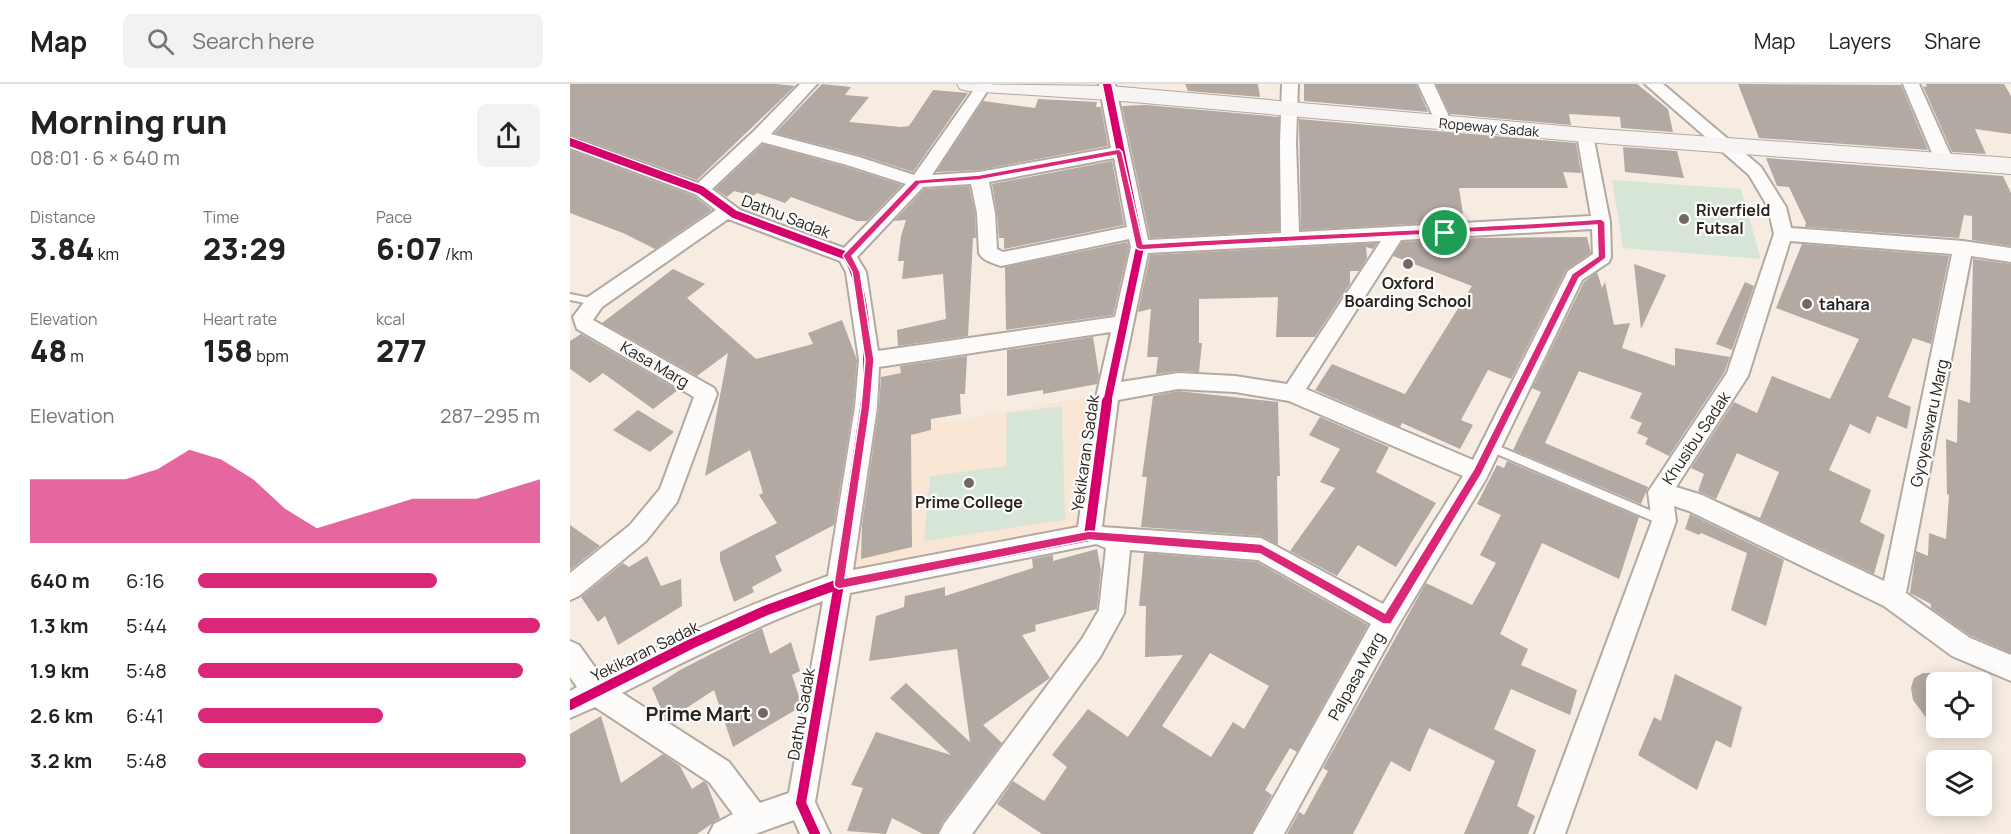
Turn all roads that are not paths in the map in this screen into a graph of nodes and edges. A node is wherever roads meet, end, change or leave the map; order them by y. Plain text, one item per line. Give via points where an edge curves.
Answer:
1 (809, 84) edge
2 (976, 84) edge
3 (1290, 84) edge
4 (1426, 84) edge
5 (1653, 84) edge
6 (1911, 84) edge
7 (1108, 89) edge
8 (1290, 110) junction
9 (1444, 123) junction
10 (1585, 135) junction
11 (759, 136) junction
12 (570, 142) edge
13 (1728, 146) junction
14 (1119, 152) junction
15 (1944, 160) junction
16 (2011, 166) edge
17 (979, 178) junction
18 (918, 182) junction
19 (701, 190) junction
20 (728, 210) junction
21 (1601, 222) junction
22 (1783, 234) junction
23 (1394, 236) junction
24 (1290, 237) junction
25 (1139, 239) junction
26 (1963, 248) junction
27 (2011, 255) edge
28 (847, 256) junction
29 (570, 297) edge
30 (595, 302) junction
31 (1123, 323) junction
32 (869, 360) junction
33 (1108, 393) junction
34 (1292, 393) junction
35 (1489, 446) junction
36 (1478, 472) junction
37 (1660, 492) junction
38 (1664, 521) junction
39 (1089, 536) junction
40 (1119, 538) junction
41 (839, 584) junction
42 (570, 588) edge
43 (1893, 598) junction
44 (1387, 620) junction
45 (570, 654) edge
46 (2011, 668) edge
47 (596, 692) junction
48 (570, 705) edge
49 (801, 803) junction
50 (754, 819) junction
51 (724, 834) edge
52 (815, 834) edge
53 (954, 834) edge
54 (1268, 834) edge
55 (1550, 834) edge

1 - 11 street
2 - 7 main road, Ropeway Sadak
2 - 18 street
3 - 8 street
4 - 9 street
5 - 13 street
6 - 15 street
7 - 8 main road, Ropeway Sadak
7 - 14 street, Yekikaran Sadak
8 - 9 main road, Ropeway Sadak
8 - 24 street
9 - 10 main road, Ropeway Sadak
10 - 13 main road, Ropeway Sadak
10 - 21 street, Palpasa Marg
11 - 18 street via 853,160
11 - 19 street
12 - 19 street, Dathu Sadak
13 - 15 main road, Ropeway Sadak
13 - 22 street via 1755,171 1776,207
14 - 17 street
14 - 25 street, Yekikaran Sadak
15 - 16 main road, Ropeway Sadak
17 - 18 street
17 - 25 street via 988,253 993,257
18 - 28 street
19 - 20 street, Dathu Sadak
20 - 28 street, Dathu Sadak
20 - 30 street
21 - 23 street
21 - 35 street, Palpasa Marg via 1602,258 1575,276
22 - 26 street
22 - 37 street, Khusibu Sadak via 1737,376
23 - 24 street
23 - 34 street
24 - 25 street
25 - 31 street, Yekikaran Sadak
26 - 27 street
26 - 43 street, Gyoyeswaru Marg
28 - 32 street, Dathu Sadak via 856,272
29 - 30 lane
30 - 42 street, Kasa Marg via 583,316 584,324 706,394 669,495 638,533
31 - 32 street
31 - 33 street, Yekikaran Sadak
32 - 41 street, Dathu Sadak via 866,407
33 - 34 street via 1178,381
33 - 39 street, Yekikaran Sadak
34 - 36 street
35 - 36 street, Palpasa Marg
35 - 38 lane
36 - 44 street, Palpasa Marg
37 - 38 street, Khusibu Sadak
37 - 43 street via 1694,502
38 - 55 street, Khusibu Sadak
39 - 40 street
39 - 41 street, Yekikaran Sadak
40 - 44 street via 1261,549
40 - 53 street via 1111,613 1091,648
41 - 47 street, Yekikaran Sadak via 767,610
41 - 49 street, Dathu Sadak
43 - 46 street via 1960,646
44 - 54 street, Palpasa Marg
45 - 47 street
47 - 48 street, Yekikaran Sadak
47 - 50 street via 719,772
49 - 50 street
49 - 52 street
50 - 51 street

